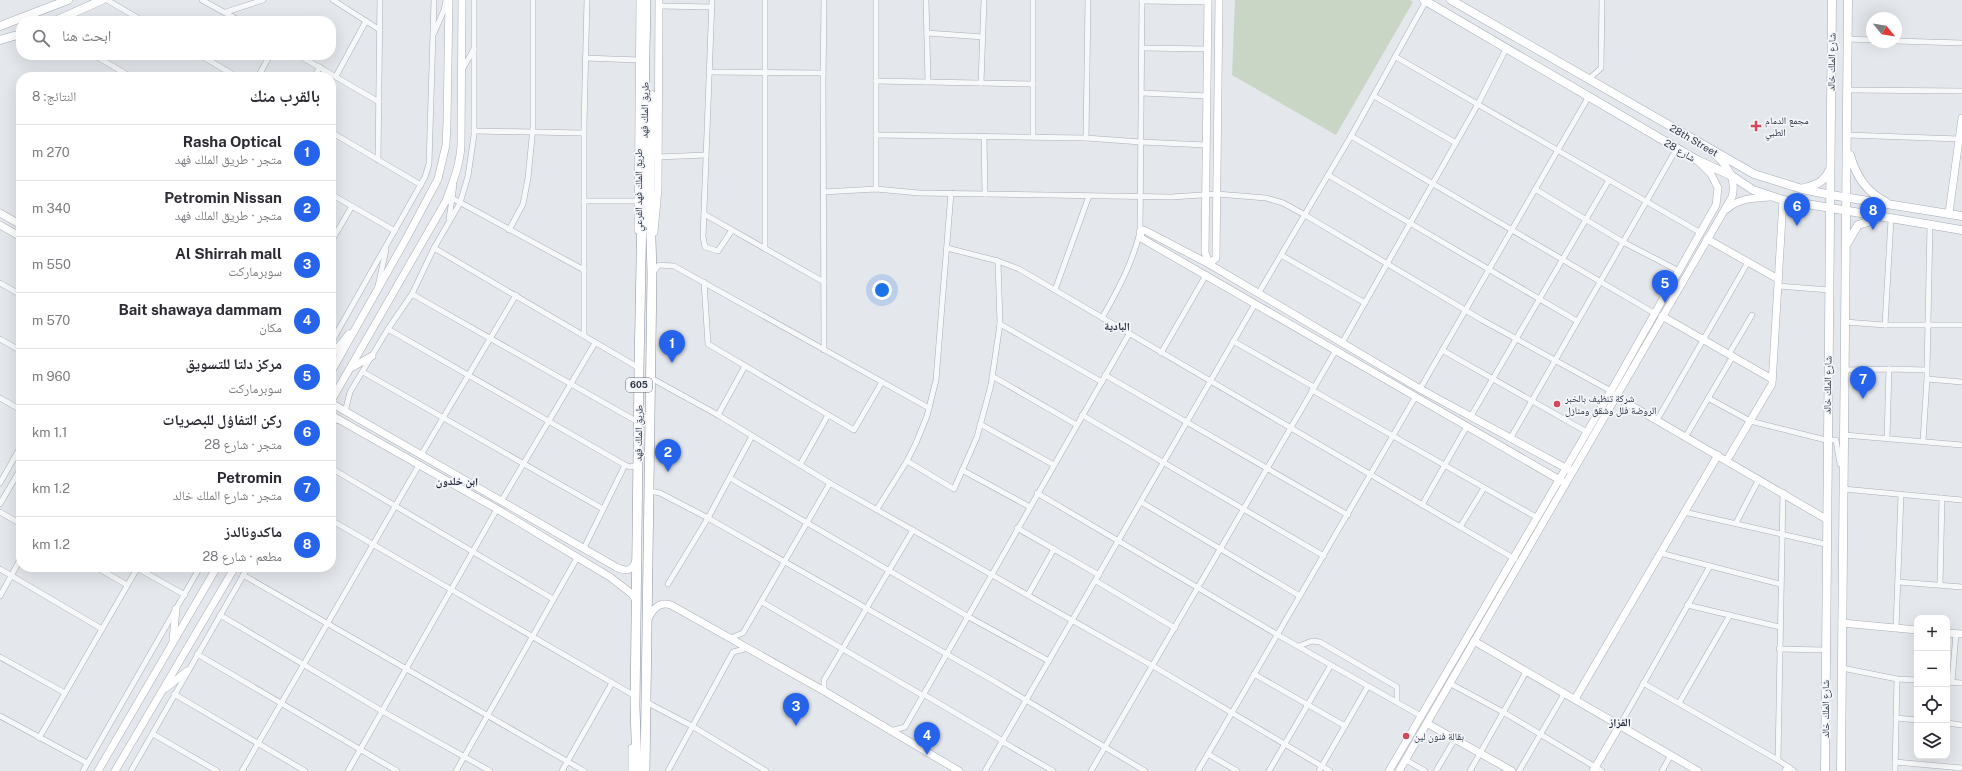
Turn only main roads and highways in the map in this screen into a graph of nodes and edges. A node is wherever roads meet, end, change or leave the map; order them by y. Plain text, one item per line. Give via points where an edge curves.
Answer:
1 (68, 0) edge
2 (102, 0) edge
3 (646, 0) edge
4 (1451, 0) edge
5 (1832, 0) edge
6 (1848, 0) edge
7 (1425, 1) edge
8 (656, 2) edge
9 (28, 16) edge
10 (66, 16) edge
11 (16, 20) edge
12 (16, 23) edge
13 (0, 26) edge
14 (0, 30) edge
15 (16, 35) edge
16 (0, 40) edge
17 (1848, 145) junction
18 (1830, 169) junction
19 (1802, 189) junction
20 (1831, 195) junction
21 (1847, 198) junction
22 (1811, 205) junction
23 (1894, 206) junction
24 (1829, 209) junction
25 (1846, 212) junction
26 (1962, 216) edge
27 (1888, 219) junction
28 (1830, 226) junction
29 (1962, 230) edge
30 (1846, 248) junction
31 (637, 771) edge
32 (646, 771) edge
33 (1824, 771) edge
34 (1840, 771) edge

1 - 9 main road
2 - 10 main road
3 - 31 highway, طريق الملك فهد / 605 via 638,422 635,701
4 - 19 main road, 28th Street via 1754,174
5 - 18 main road, شارع الملك خالد
6 - 17 main road, شارع الملك خالد
7 - 22 main road, شارع 28 via 1753,190 1783,200
8 - 32 highway, طريق الملك فهد / 605 via 650,203 652,274
11 - 13 main road
12 - 14 main road
15 - 16 main road
17 - 21 main road, شارع الملك خالد
17 - 23 main road via 1858,177 1866,188 1877,198
18 - 19 main road via 1825,180 1819,185
18 - 20 main road, شارع الملك خالد
19 - 20 main road, 28th Street
20 - 21 main road, 28th Street
20 - 24 main road, شارع الملك خالد
21 - 23 main road, 28th Street
21 - 25 main road, شارع الملك خالد
22 - 24 main road, شارع 28
22 - 28 main road via 1828,218
23 - 26 main road, 28th Street
24 - 25 main road, شارع 28
24 - 28 main road, شارع الملك خالد
25 - 27 main road, شارع 28
25 - 30 main road, شارع الملك خالد
27 - 29 main road, شارع 28
27 - 30 main road via 1870,220 1858,225 1851,234
28 - 33 main road, شارع الملك خالد
30 - 34 main road, شارع الملك خالد

